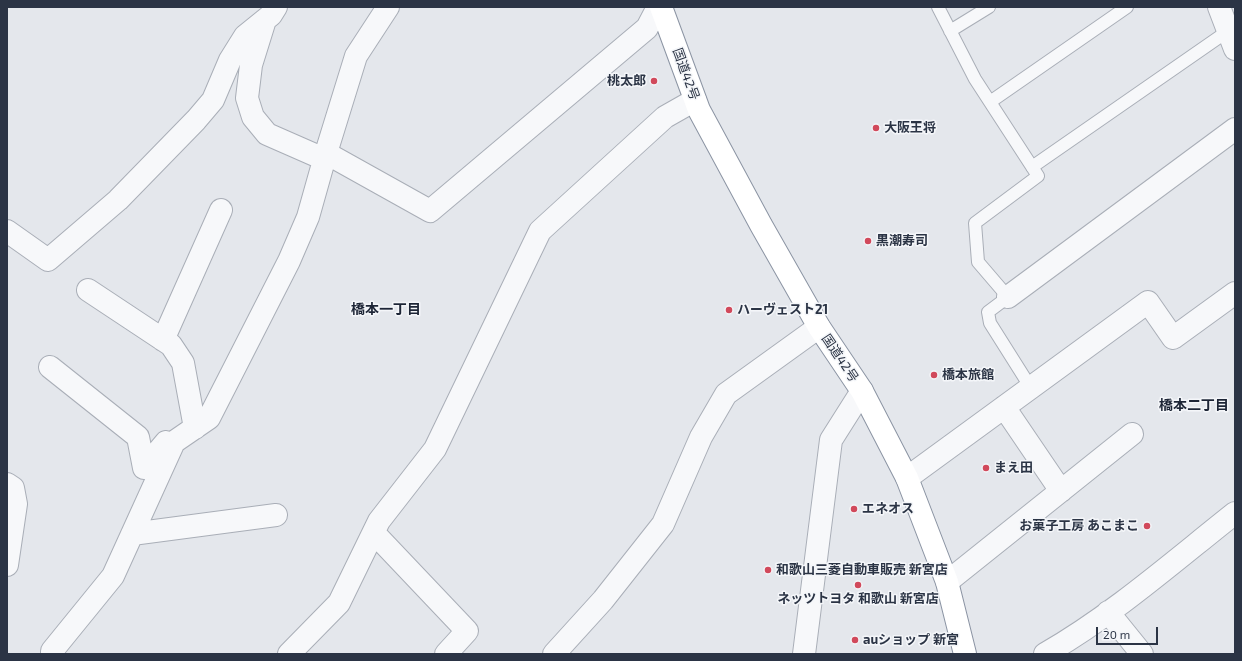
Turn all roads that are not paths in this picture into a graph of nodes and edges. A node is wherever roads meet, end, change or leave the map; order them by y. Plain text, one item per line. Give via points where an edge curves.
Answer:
1 (388, 7) edge
2 (659, 7) edge
3 (938, 7) edge
4 (989, 7) edge
5 (1127, 7) edge
6 (1220, 7) edge
7 (271, 13) edge
8 (950, 31) junction
9 (1232, 40) edge
10 (696, 100) junction
11 (990, 102) junction
12 (1235, 128) edge
13 (325, 156) junction
14 (1032, 167) junction
15 (221, 210) dead end
16 (7, 231) edge
17 (88, 290) dead end
18 (1235, 293) edge
19 (1008, 297) junction
20 (819, 326) junction
21 (163, 340) junction
22 (50, 367) dead end
23 (1031, 388) junction
24 (862, 391) junction
25 (1004, 407) junction
26 (195, 428) junction
27 (1132, 434) dead end
28 (174, 442) junction
29 (907, 478) junction
30 (7, 484) edge
31 (1061, 491) junction
32 (1235, 513) edge
33 (276, 515) dead end
34 (374, 533) junction
35 (132, 534) junction
36 (7, 565) edge
37 (947, 582) junction
38 (1108, 612) junction
39 (52, 654) edge
40 (289, 654) edge
41 (446, 654) edge
42 (554, 654) edge
43 (804, 654) edge
44 (965, 654) edge
45 (1045, 654) edge
46 (1142, 654) edge

1 - 13 street via 356,56
2 - 10 highway, 国道42号
2 - 13 street via 647,28 430,211
3 - 8 lane
4 - 8 lane
5 - 11 lane
6 - 9 street
7 - 13 street via 251,65 247,98 253,117 267,134
7 - 16 street via 245,36 230,60 213,100 196,120 118,200 48,260
8 - 11 lane
9 - 14 lane
10 - 20 highway, 国道42号 via 761,225
10 - 34 street via 665,117 540,231 435,449 379,521
11 - 14 lane
12 - 19 street
13 - 26 street via 308,217 289,261 209,418
14 - 19 lane via 1038,176 975,223 978,262
15 - 21 street
17 - 21 street
18 - 23 street via 1173,338 1148,302
19 - 23 lane via 988,312 990,323
20 - 24 highway, 国道42号
20 - 42 street via 726,394 701,436 663,524 603,600
21 - 26 street via 171,345 183,363
22 - 28 street via 138,436 144,468 168,439
23 - 25 street
24 - 29 highway, 国道42号
24 - 43 street via 831,440
25 - 29 street
25 - 31 street
26 - 28 street
27 - 31 street
28 - 35 street
29 - 37 highway, 国道42号
30 - 36 street via 13,488 16,504
31 - 37 street
32 - 38 street
33 - 35 street
34 - 40 street via 339,603
34 - 41 street via 467,631
35 - 39 street via 113,576
37 - 44 highway, 国道42号
38 - 45 street
38 - 46 street

